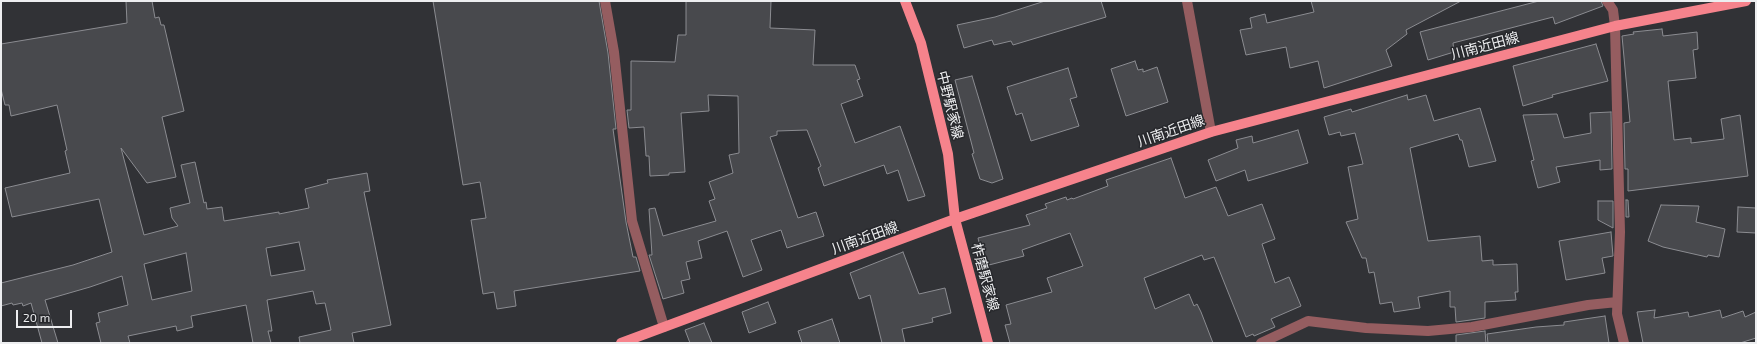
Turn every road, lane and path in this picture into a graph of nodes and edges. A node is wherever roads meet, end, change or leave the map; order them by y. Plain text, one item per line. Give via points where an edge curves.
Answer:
1 (605, 1) edge
2 (904, 1) edge
3 (1187, 1) edge
4 (1606, 1) edge
5 (1746, 1) edge
6 (1615, 26) junction
7 (1211, 132) junction
8 (956, 219) junction
9 (1617, 302) junction
10 (664, 327) junction
11 (621, 343) edge
12 (988, 343) edge
13 (1261, 343) edge
14 (1624, 343) edge

1 - 10 street via 615,60 632,221
2 - 8 main road, 中野駅家線 via 921,43 948,154
3 - 7 street
4 - 6 street via 1613,10
5 - 6 main road, 川南近田線
6 - 7 main road, 川南近田線
6 - 9 street via 1620,232
7 - 8 main road, 川南近田線
8 - 10 main road, 川南近田線
8 - 12 main road, 柞磨駅家線
9 - 13 street via 1472,327 1428,331 1308,322
9 - 14 street via 1617,314
10 - 11 main road, 川南近田線

